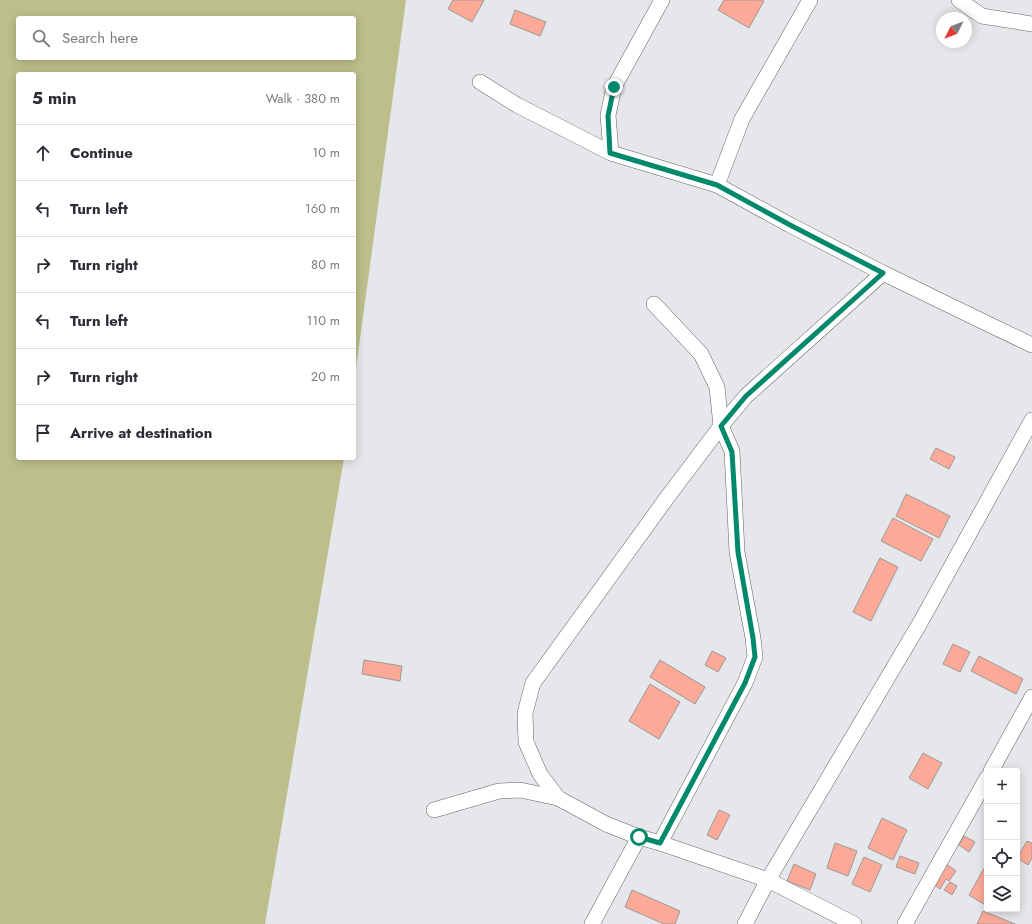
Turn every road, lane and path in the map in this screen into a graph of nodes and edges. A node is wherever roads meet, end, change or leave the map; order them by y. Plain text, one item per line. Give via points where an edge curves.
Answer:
1 (662, 0) edge
2 (810, 0) edge
3 (959, 0) edge
4 (1032, 24) edge
5 (480, 82) dead end
6 (610, 153) junction
7 (717, 185) junction
8 (883, 273) junction
9 (654, 304) dead end
10 (1032, 345) edge
11 (1032, 420) edge
12 (721, 426) junction
13 (1032, 697) edge
14 (993, 768) edge
15 (984, 783) edge
16 (558, 798) junction
17 (434, 810) dead end
18 (639, 837) junction
19 (660, 843) junction
20 (768, 880) junction
21 (592, 924) edge
22 (745, 924) edge
23 (854, 924) edge
24 (905, 924) edge

1 - 6 street via 614,87 608,116
2 - 7 street via 742,119
3 - 4 street via 982,16
5 - 6 street via 517,105
6 - 7 street
7 - 8 street
8 - 10 street
8 - 12 street via 746,396
9 - 12 street via 701,354 717,387
11 - 20 street via 920,623
12 - 16 street via 534,683 525,712 526,742 540,774
12 - 19 street via 732,452 738,552 755,657 745,683
13 - 14 street
15 - 24 street
16 - 17 street via 520,790 499,791
16 - 18 street via 606,824
18 - 19 street
18 - 21 street
19 - 20 street
20 - 22 street
20 - 23 street

